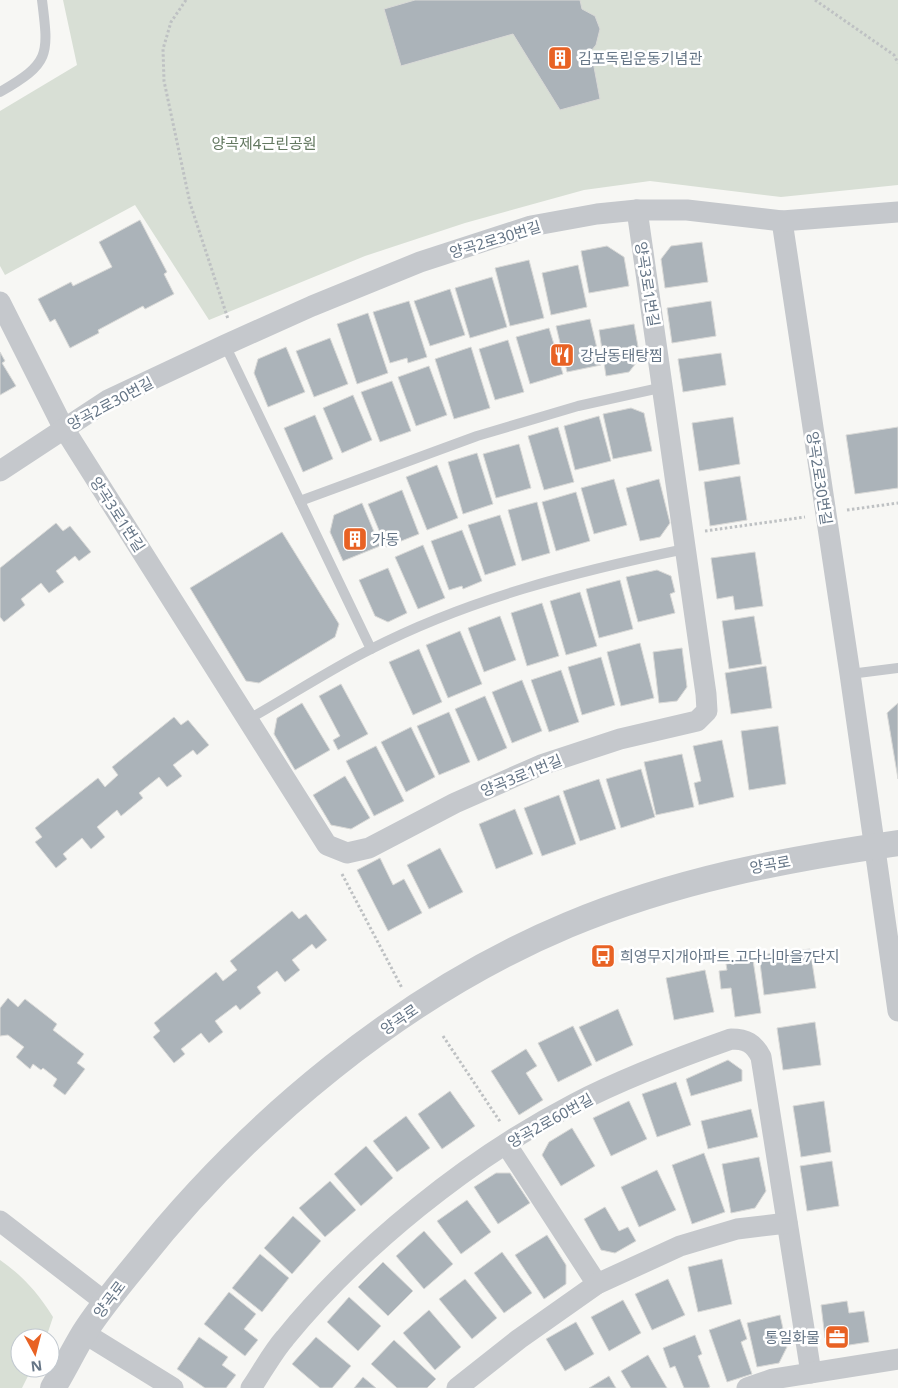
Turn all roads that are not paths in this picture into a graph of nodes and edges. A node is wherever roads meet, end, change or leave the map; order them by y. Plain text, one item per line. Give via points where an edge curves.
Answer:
1 (42, 0) edge
2 (0, 92) edge
3 (637, 210) junction
4 (898, 212) edge
5 (782, 221) junction
6 (0, 302) edge
7 (225, 345) junction
8 (664, 387) junction
9 (63, 427) junction
10 (0, 471) edge
11 (300, 501) junction
12 (684, 542) junction
13 (371, 649) junction
14 (898, 668) edge
15 (850, 674) junction
16 (249, 719) junction
17 (886, 844) edge
18 (898, 1011) edge
19 (506, 1137) junction
20 (0, 1221) edge
21 (787, 1223) junction
22 (597, 1284) junction
23 (105, 1302) junction
24 (84, 1333) junction
25 (898, 1359) edge
26 (811, 1373) junction
27 (53, 1388) edge
28 (173, 1388) edge
29 (251, 1388) edge
30 (456, 1388) edge
31 (747, 1388) edge

1 - 2 lane via 46,52 35,69
3 - 5 street, 양곡2로30번길 via 687,210
3 - 7 street, 양곡2로30번길 via 531,226 430,259
3 - 8 street, 양곡3로1번길
4 - 5 street, 양곡2로30번길
5 - 15 street, 양곡2로30번길
6 - 9 street, 양곡3로1번길
7 - 9 street, 양곡2로30번길 via 108,400
7 - 11 lane
8 - 11 lane via 578,406 477,436
8 - 12 street, 양곡3로1번길
9 - 10 street, 양곡2로30번길
9 - 16 street, 양곡3로1번길
11 - 13 lane
12 - 13 lane via 488,601 433,620
12 - 16 street, 양곡3로1번길 via 706,694 706,711 696,721 620,739 541,765 455,803 369,848 347,853 327,845
13 - 16 lane
14 - 15 lane
15 - 17 street, 양곡2로30번길
17 - 18 street
17 - 23 street, 양곡로 via 749,867 658,892 567,925 485,966 413,1009 311,1085 227,1160 190,1198
19 - 21 street, 양곡2로60번길 via 646,1070 731,1039 744,1039 756,1046 761,1057
19 - 22 street
19 - 29 street, 양곡2로60번길 via 425,1201 352,1266 284,1338
20 - 23 street
21 - 22 street via 737,1229 680,1246
21 - 26 street, 양곡2로60번길
22 - 30 street
23 - 24 street, 양곡로
24 - 27 street, 양곡로
24 - 28 street
25 - 26 street
26 - 31 street via 772,1379

